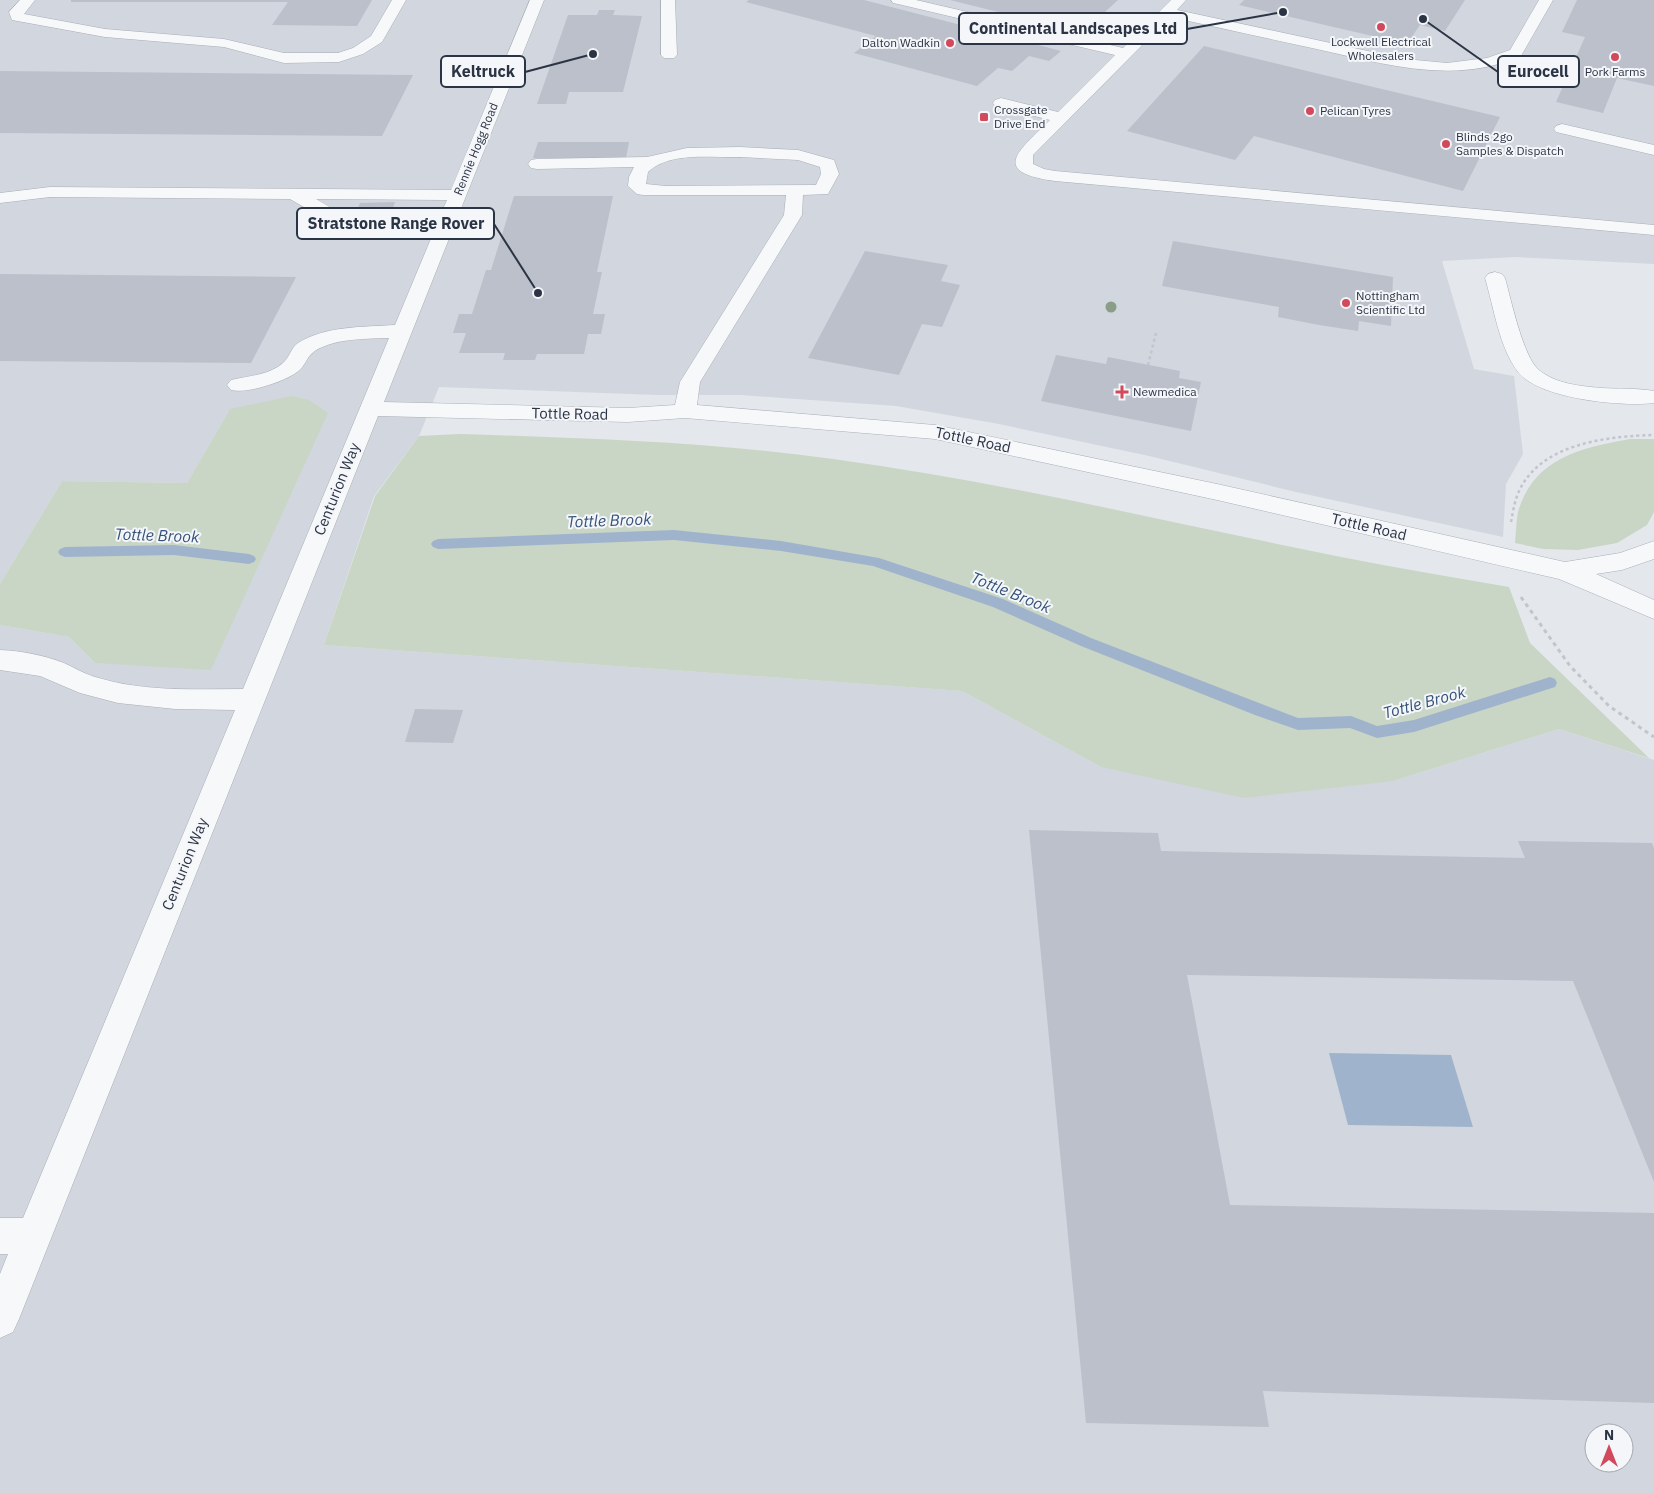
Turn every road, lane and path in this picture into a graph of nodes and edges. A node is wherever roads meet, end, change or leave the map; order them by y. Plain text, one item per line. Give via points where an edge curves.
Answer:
1 (28, 0) edge
2 (399, 0) edge
3 (537, 0) edge
4 (668, 0) edge
5 (898, 0) edge
6 (1179, 0) edge
7 (1546, 0) edge
8 (1167, 12) junction
9 (1126, 53) junction
10 (669, 55) dead end
11 (1001, 103) dead end
12 (1061, 118) junction
13 (1562, 129) dead end
14 (1654, 150) edge
15 (648, 162) junction
16 (537, 164) dead end
17 (795, 190) junction
18 (295, 194) junction
19 (458, 195) junction
20 (0, 198) edge
21 (446, 224) junction
22 (1654, 230) edge
23 (1495, 278) dead end
24 (402, 331) junction
25 (1156, 333) dead end
26 (1148, 365) dead end
27 (238, 385) dead end
28 (1653, 398) edge
29 (369, 409) junction
30 (685, 411) junction
31 (1654, 550) edge
32 (1565, 571) junction
33 (1654, 610) edge
34 (0, 660) edge
35 (252, 699) junction
36 (17, 1236) edge
37 (0, 1319) edge

1 - 2 street via 16,12 17,18 105,33 224,43 284,58 319,58 339,57 358,51 377,39
3 - 19 street, Rennie Hogg Road
4 - 10 street
5 - 9 street
6 - 8 street
7 - 8 street via 1516,53 1487,63 1463,66 1405,64
8 - 9 street
9 - 12 street
11 - 12 street
12 - 22 street via 1025,154 1024,166 1040,174 1055,176
13 - 14 street
15 - 16 street
15 - 17 street via 636,178 637,186 643,190
15 - 17 street via 687,153 730,153 787,154 817,158 828,164 830,174 822,190
17 - 30 street via 793,215 690,382
18 - 19 street
18 - 20 street via 50,192
18 - 21 street via 341,222
19 - 21 street, Rennie Hogg Road
21 - 24 street, Rennie Hogg Road
23 - 28 street via 1519,356 1531,374 1557,387 1588,394
24 - 27 street via 347,334 314,343 302,349 294,365 268,379
24 - 29 street, Rennie Hogg Road
25 - 26 path
29 - 30 street, Tottle Road via 628,415
29 - 35 street, Centurion Way
30 - 32 street, Tottle Road via 935,432
31 - 32 street, Tottle Road via 1622,562
32 - 33 street, Tottle Road
34 - 35 street via 45,667 86,686 142,696 187,700
35 - 36 street, Centurion Way
36 - 37 street, Centurion Way

